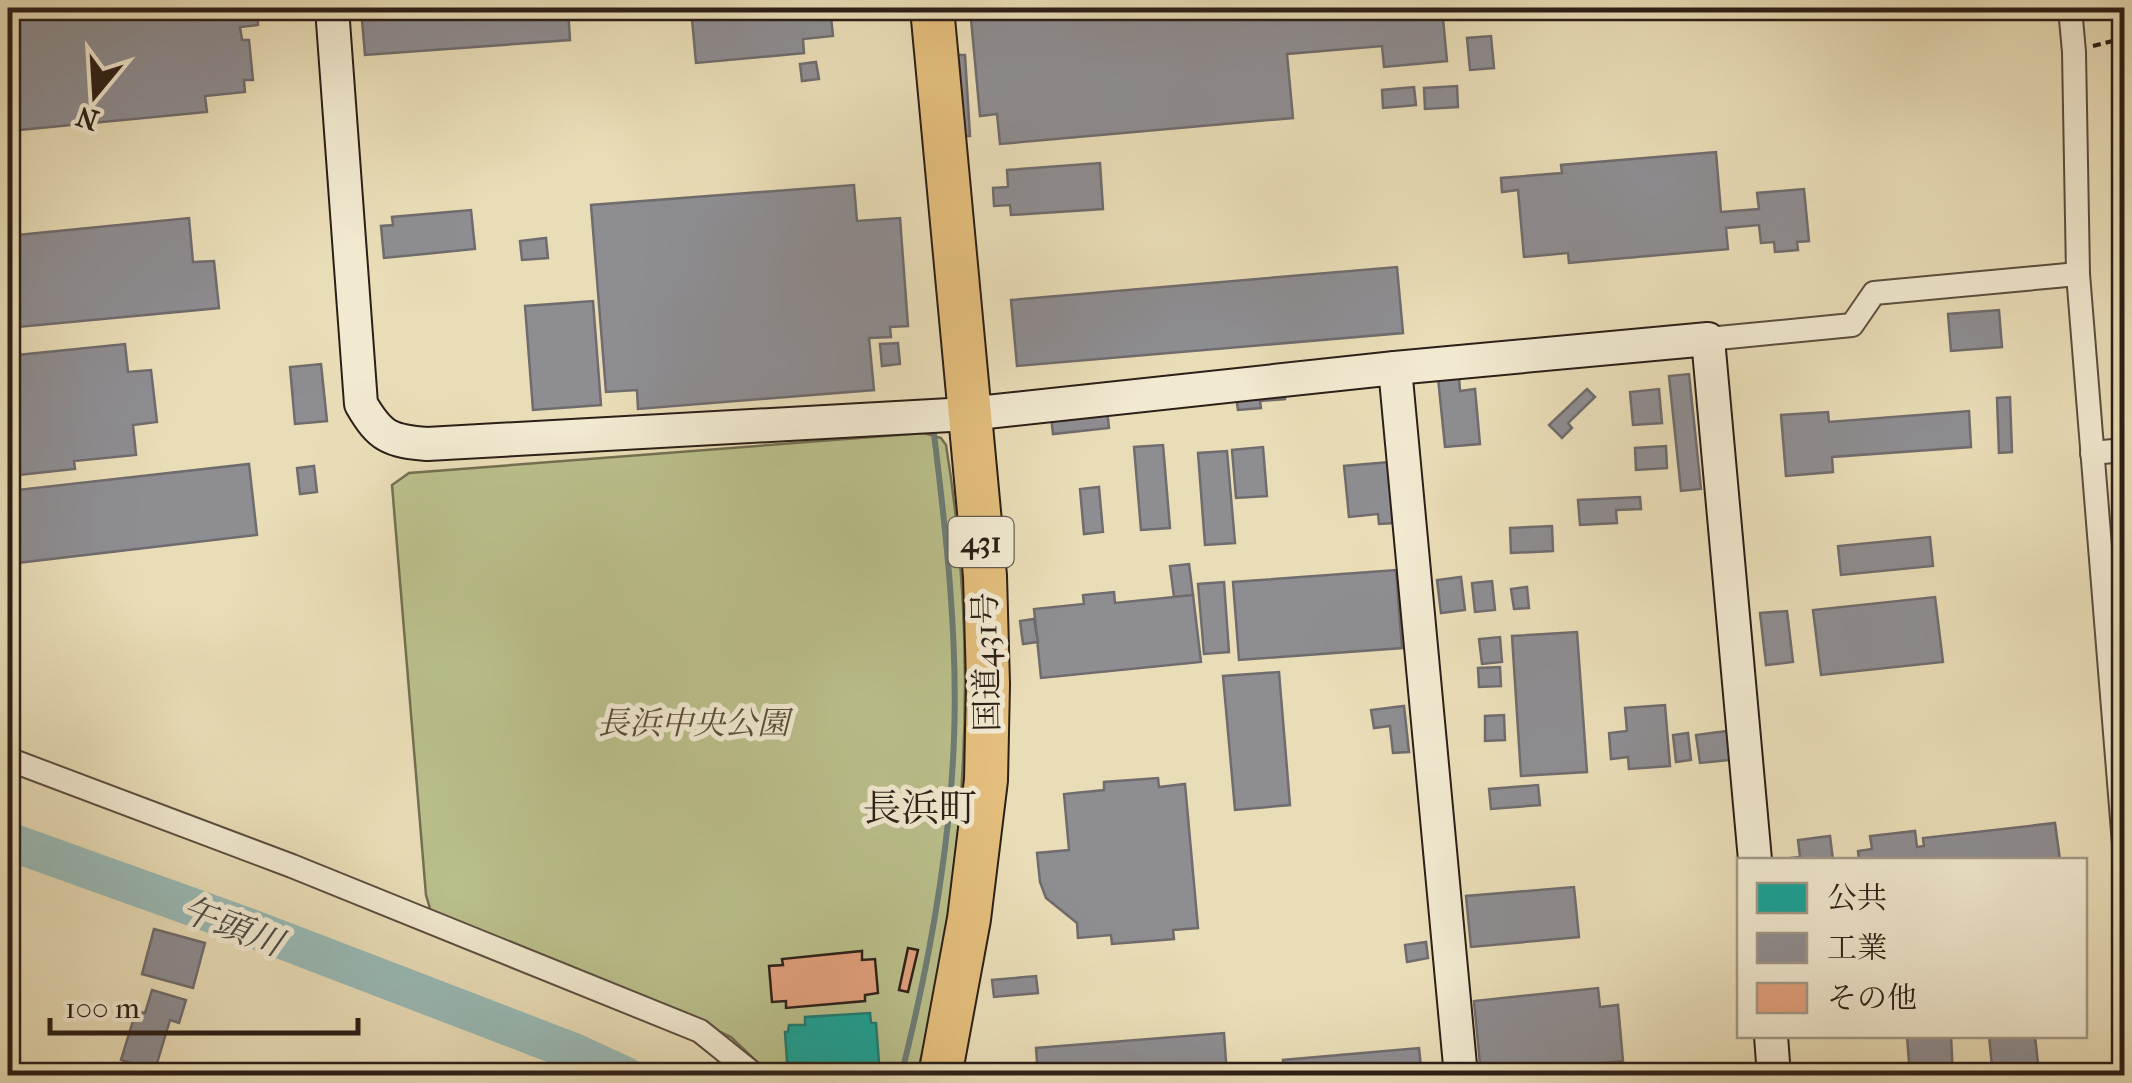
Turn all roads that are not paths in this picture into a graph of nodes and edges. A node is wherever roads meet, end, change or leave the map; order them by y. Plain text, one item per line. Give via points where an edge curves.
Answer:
1 (332, 8) edge
2 (932, 8) edge
3 (2070, 8) edge
4 (2078, 274) junction
5 (1708, 339) junction
6 (1395, 368) junction
7 (968, 414) junction
8 (2124, 450) edge
9 (2092, 452) junction
10 (8, 759) edge
11 (2124, 844) edge
12 (1755, 858) edge
13 (1770, 1038) edge
14 (756, 1076) edge
15 (940, 1076) edge
16 (1460, 1076) edge
17 (1774, 1076) edge

1 - 7 street via 362,404 395,442
2 - 7 highway, 国道431号 / 431
3 - 4 street
4 - 5 street via 1874,293 1852,325
4 - 9 street
5 - 6 street
5 - 12 street
6 - 7 street
6 - 16 street
7 - 15 highway, 国道431号 / 431 via 985,576 986,780
8 - 9 street
9 - 11 street
10 - 14 street via 700,1031
13 - 17 street

